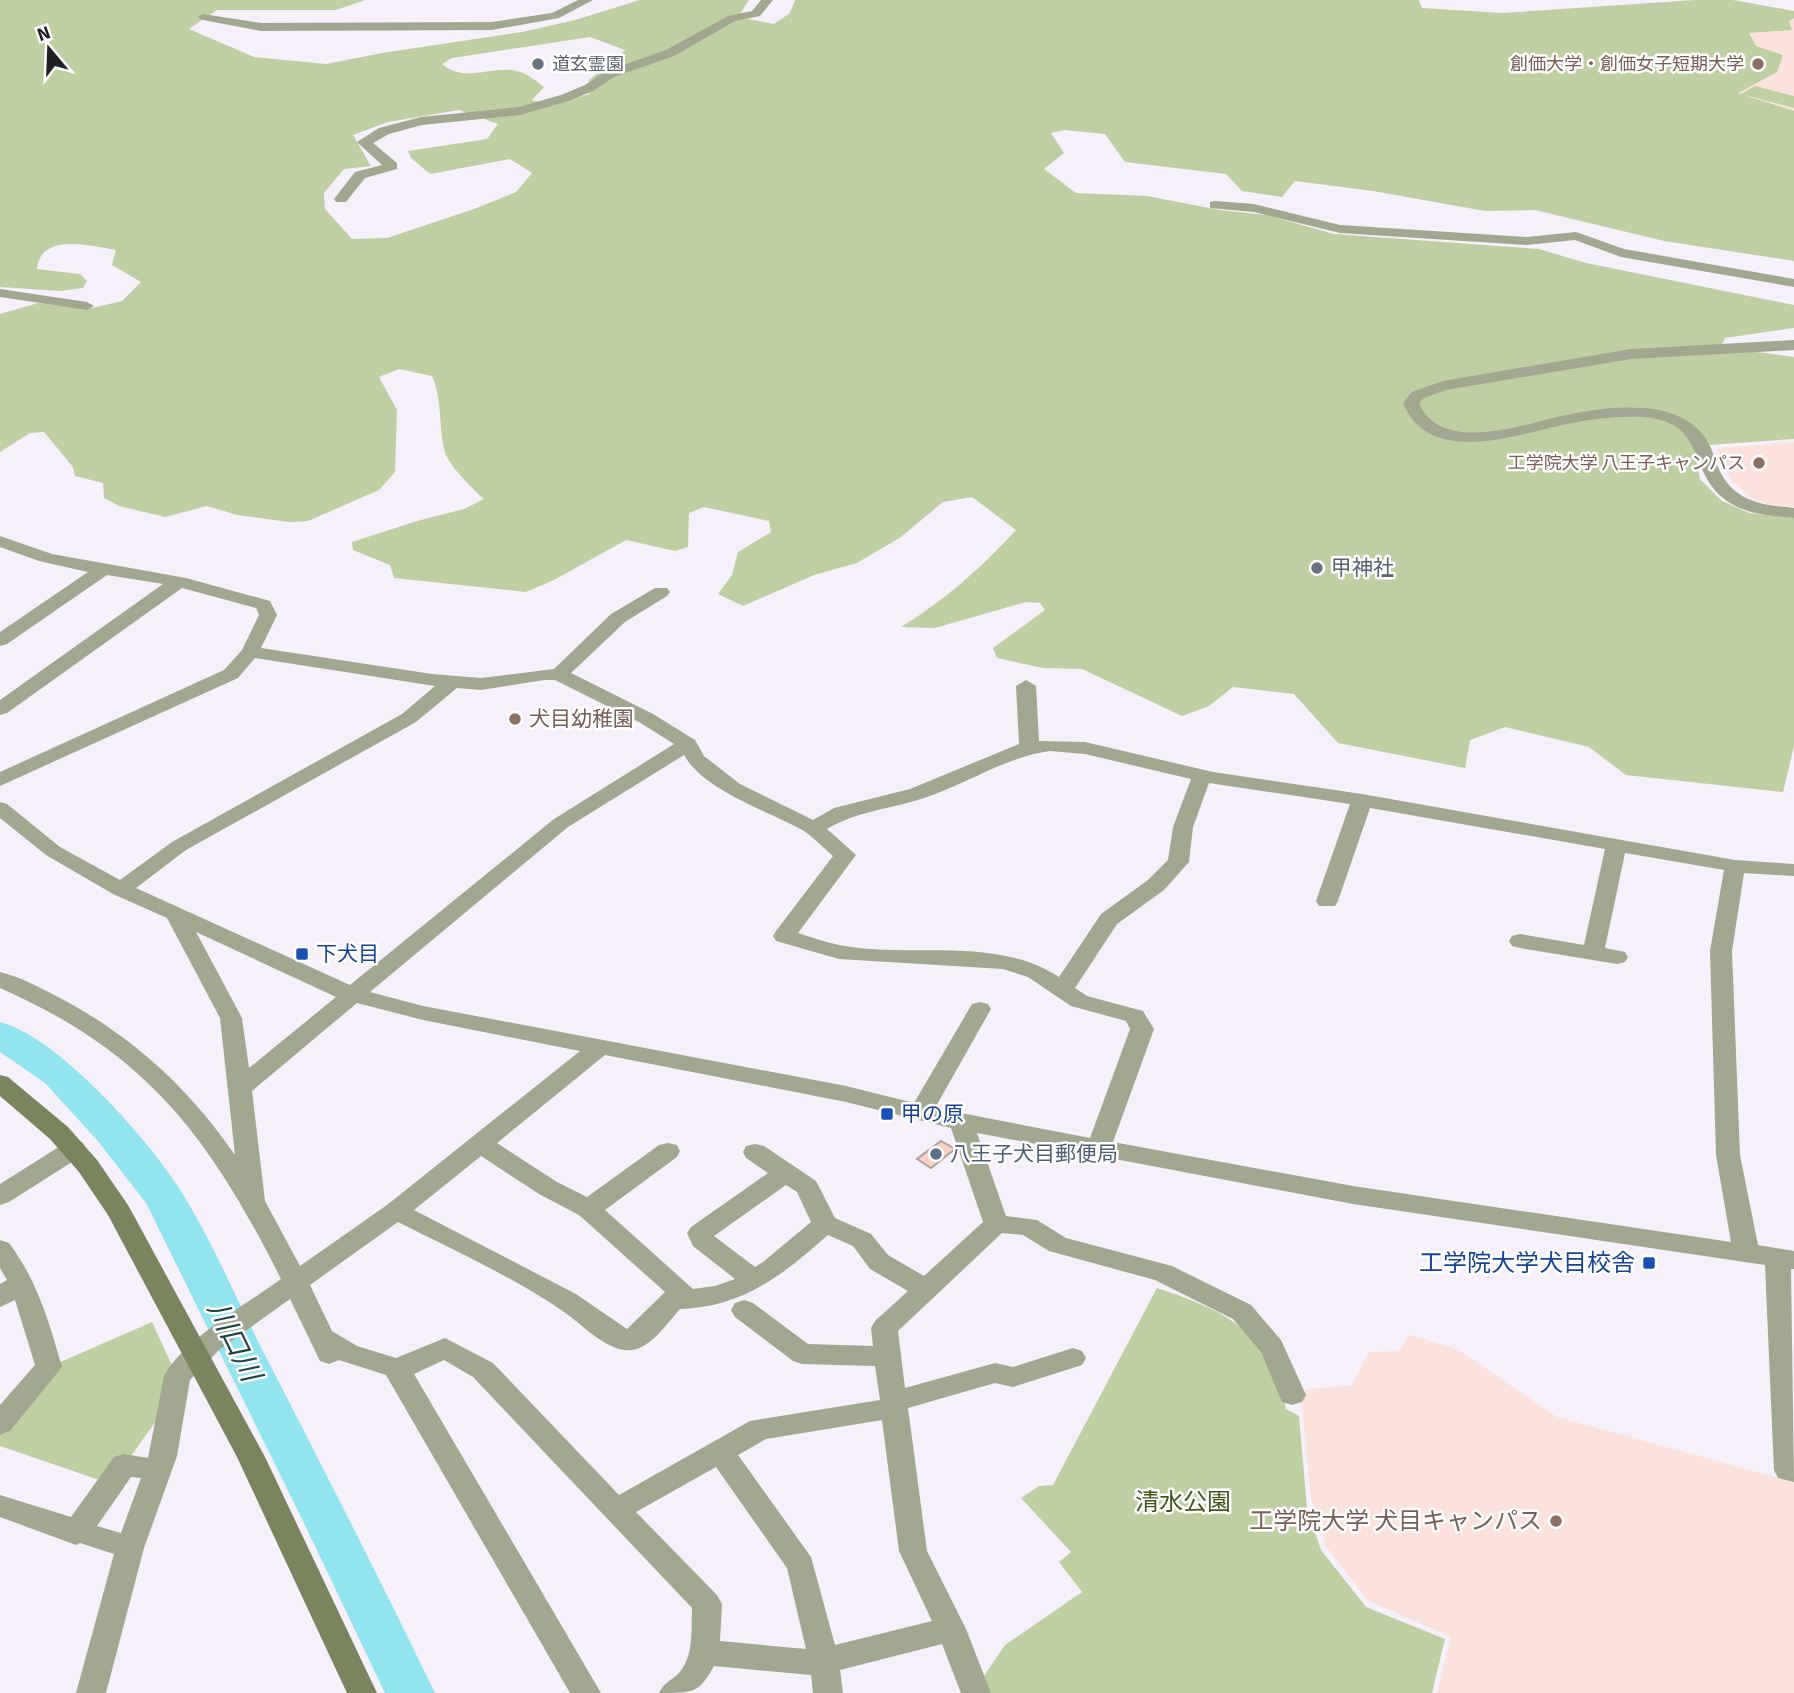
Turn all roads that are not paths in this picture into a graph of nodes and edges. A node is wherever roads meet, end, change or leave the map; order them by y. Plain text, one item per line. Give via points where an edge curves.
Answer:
1 (587, 0) edge
2 (767, 0) edge
3 (203, 17) dead end
4 (341, 199) dead end
5 (1215, 205) dead end
6 (1794, 283) edge
7 (0, 293) edge
8 (87, 306) dead end
9 (1794, 345) edge
10 (1794, 513) edge
11 (0, 541) edge
12 (105, 568) junction
13 (178, 582) junction
14 (661, 592) dead end
15 (0, 640) edge
16 (250, 652) junction
17 (284, 657) junction
18 (230, 674) junction
19 (559, 675) junction
20 (453, 681) junction
21 (1026, 686) dead end
22 (0, 709) edge
23 (688, 744) junction
24 (1028, 747) junction
25 (1202, 775) junction
26 (0, 780) edge
27 (1362, 800) junction
28 (3, 813) edge
29 (813, 828) junction
30 (1616, 845) junction
31 (1735, 866) junction
32 (1794, 870) edge
33 (121, 889) junction
34 (1327, 901) dead end
35 (176, 915) junction
36 (1520, 941) dead end
37 (1593, 953) junction
38 (1617, 957) dead end
39 (0, 979) edge
40 (1063, 988) junction
41 (352, 995) junction
42 (980, 1009) dead end
43 (600, 1047) junction
44 (0, 1083) edge
45 (240, 1088) junction
46 (921, 1112) junction
47 (961, 1122) junction
48 (479, 1143) junction
49 (1099, 1147) junction
50 (74, 1149) junction
51 (668, 1151) dead end
52 (755, 1152) dead end
53 (785, 1173) junction
54 (0, 1196) edge
55 (254, 1206) junction
56 (588, 1209) junction
57 (396, 1211) junction
58 (825, 1224) junction
59 (996, 1224) junction
60 (0, 1249) edge
61 (1746, 1252) junction
62 (1786, 1259) edge
63 (754, 1280) junction
64 (290, 1286) junction
65 (926, 1289) junction
66 (10, 1290) edge
67 (674, 1299) junction
68 (744, 1310) dead end
69 (202, 1350) junction
70 (889, 1356) junction
71 (1073, 1358) dead end
72 (396, 1368) junction
73 (1292, 1395) dead end
74 (895, 1404) junction
75 (0, 1424) edge
76 (720, 1451) junction
77 (158, 1469) junction
78 (1794, 1471) edge
79 (0, 1506) edge
80 (616, 1510) junction
81 (76, 1533) junction
82 (130, 1548) junction
83 (951, 1629) junction
84 (705, 1652) junction
85 (824, 1661) junction
86 (356, 1691) edge
87 (91, 1693) edge
88 (586, 1693) edge
89 (674, 1693) edge
90 (828, 1693) edge
91 (976, 1693) edge

1 - 3 street via 555,16 492,26 261,27
2 - 4 street via 756,14 732,18 670,53 610,74 565,98 520,111 421,121 384,131 364,142 392,166 360,175
5 - 6 street via 1254,208 1340,229 1527,241 1576,236 1621,253
7 - 8 street
9 - 10 street via 1631,355 1443,386 1410,403 1417,418 1427,425 1475,437 1604,414 1637,411 1672,419 1695,433 1714,481 1731,497 1758,509
11 - 12 street via 49,558
12 - 13 street
12 - 15 street
13 - 16 street via 264,605 268,615
13 - 22 street
14 - 19 street via 618,618
16 - 17 street
16 - 18 street
17 - 18 street via 251,663
17 - 20 street
18 - 26 street
19 - 20 street via 481,684
19 - 23 street
20 - 33 street via 409,718 179,846
21 - 24 street
23 - 29 street via 696,759 733,788
23 - 41 street via 561,823
24 - 25 street via 1086,748
24 - 29 street via 917,794 841,812
25 - 27 street
25 - 40 street via 1183,827 1178,862 1156,885 1109,919
27 - 30 street
27 - 34 street
28 - 33 street via 53,850
29 - 40 street via 845,855 783,936 839,952 1005,962 1036,972
30 - 31 street
30 - 37 street
31 - 32 street
31 - 61 street via 1721,950 1728,1155
33 - 35 street
35 - 41 street
35 - 45 street via 231,1018
36 - 37 street
37 - 38 street
39 - 55 street via 93,1027 145,1066 203,1127
40 - 49 street via 1079,1001 1135,1016 1143,1029
41 - 43 street
41 - 45 street
42 - 46 street
43 - 46 street
43 - 48 street
44 - 50 street
45 - 55 street
46 - 47 street
47 - 49 street
47 - 59 street
48 - 56 street
48 - 57 street
49 - 61 street via 1353,1195
50 - 54 street
50 - 69 street via 119,1211
51 - 56 street
52 - 53 street
53 - 58 street via 807,1187
53 - 63 street via 700,1233 702,1240
55 - 64 street
56 - 67 street via 681,1291
57 - 64 street
57 - 67 street via 512,1269 621,1339 630,1341 646,1329
58 - 63 street
58 - 65 street via 862,1240 879,1262
59 - 65 street
59 - 73 street via 1028,1226 1058,1245 1163,1273 1241,1312 1272,1347
60 - 66 street via 11,1262
61 - 62 street
62 - 78 street via 1788,1470
63 - 67 street via 733,1293
64 - 69 street
64 - 72 street via 325,1346
65 - 70 street via 884,1328
66 - 75 street via 29,1300 49,1367
68 - 70 street via 802,1354
69 - 77 street via 177,1376
69 - 86 street
70 - 74 street
71 - 74 street via 1013,1377 995,1373
72 - 80 street via 444,1348 483,1370
72 - 88 street
74 - 76 street via 760,1429
74 - 83 street via 913,1551
76 - 80 street
76 - 85 street via 801,1565
77 - 81 street via 124,1465
77 - 82 street
79 - 81 street
80 - 84 street via 707,1604
81 - 82 street
82 - 87 street
83 - 85 street
83 - 91 street
84 - 85 street
84 - 89 street via 693,1680
85 - 90 street

